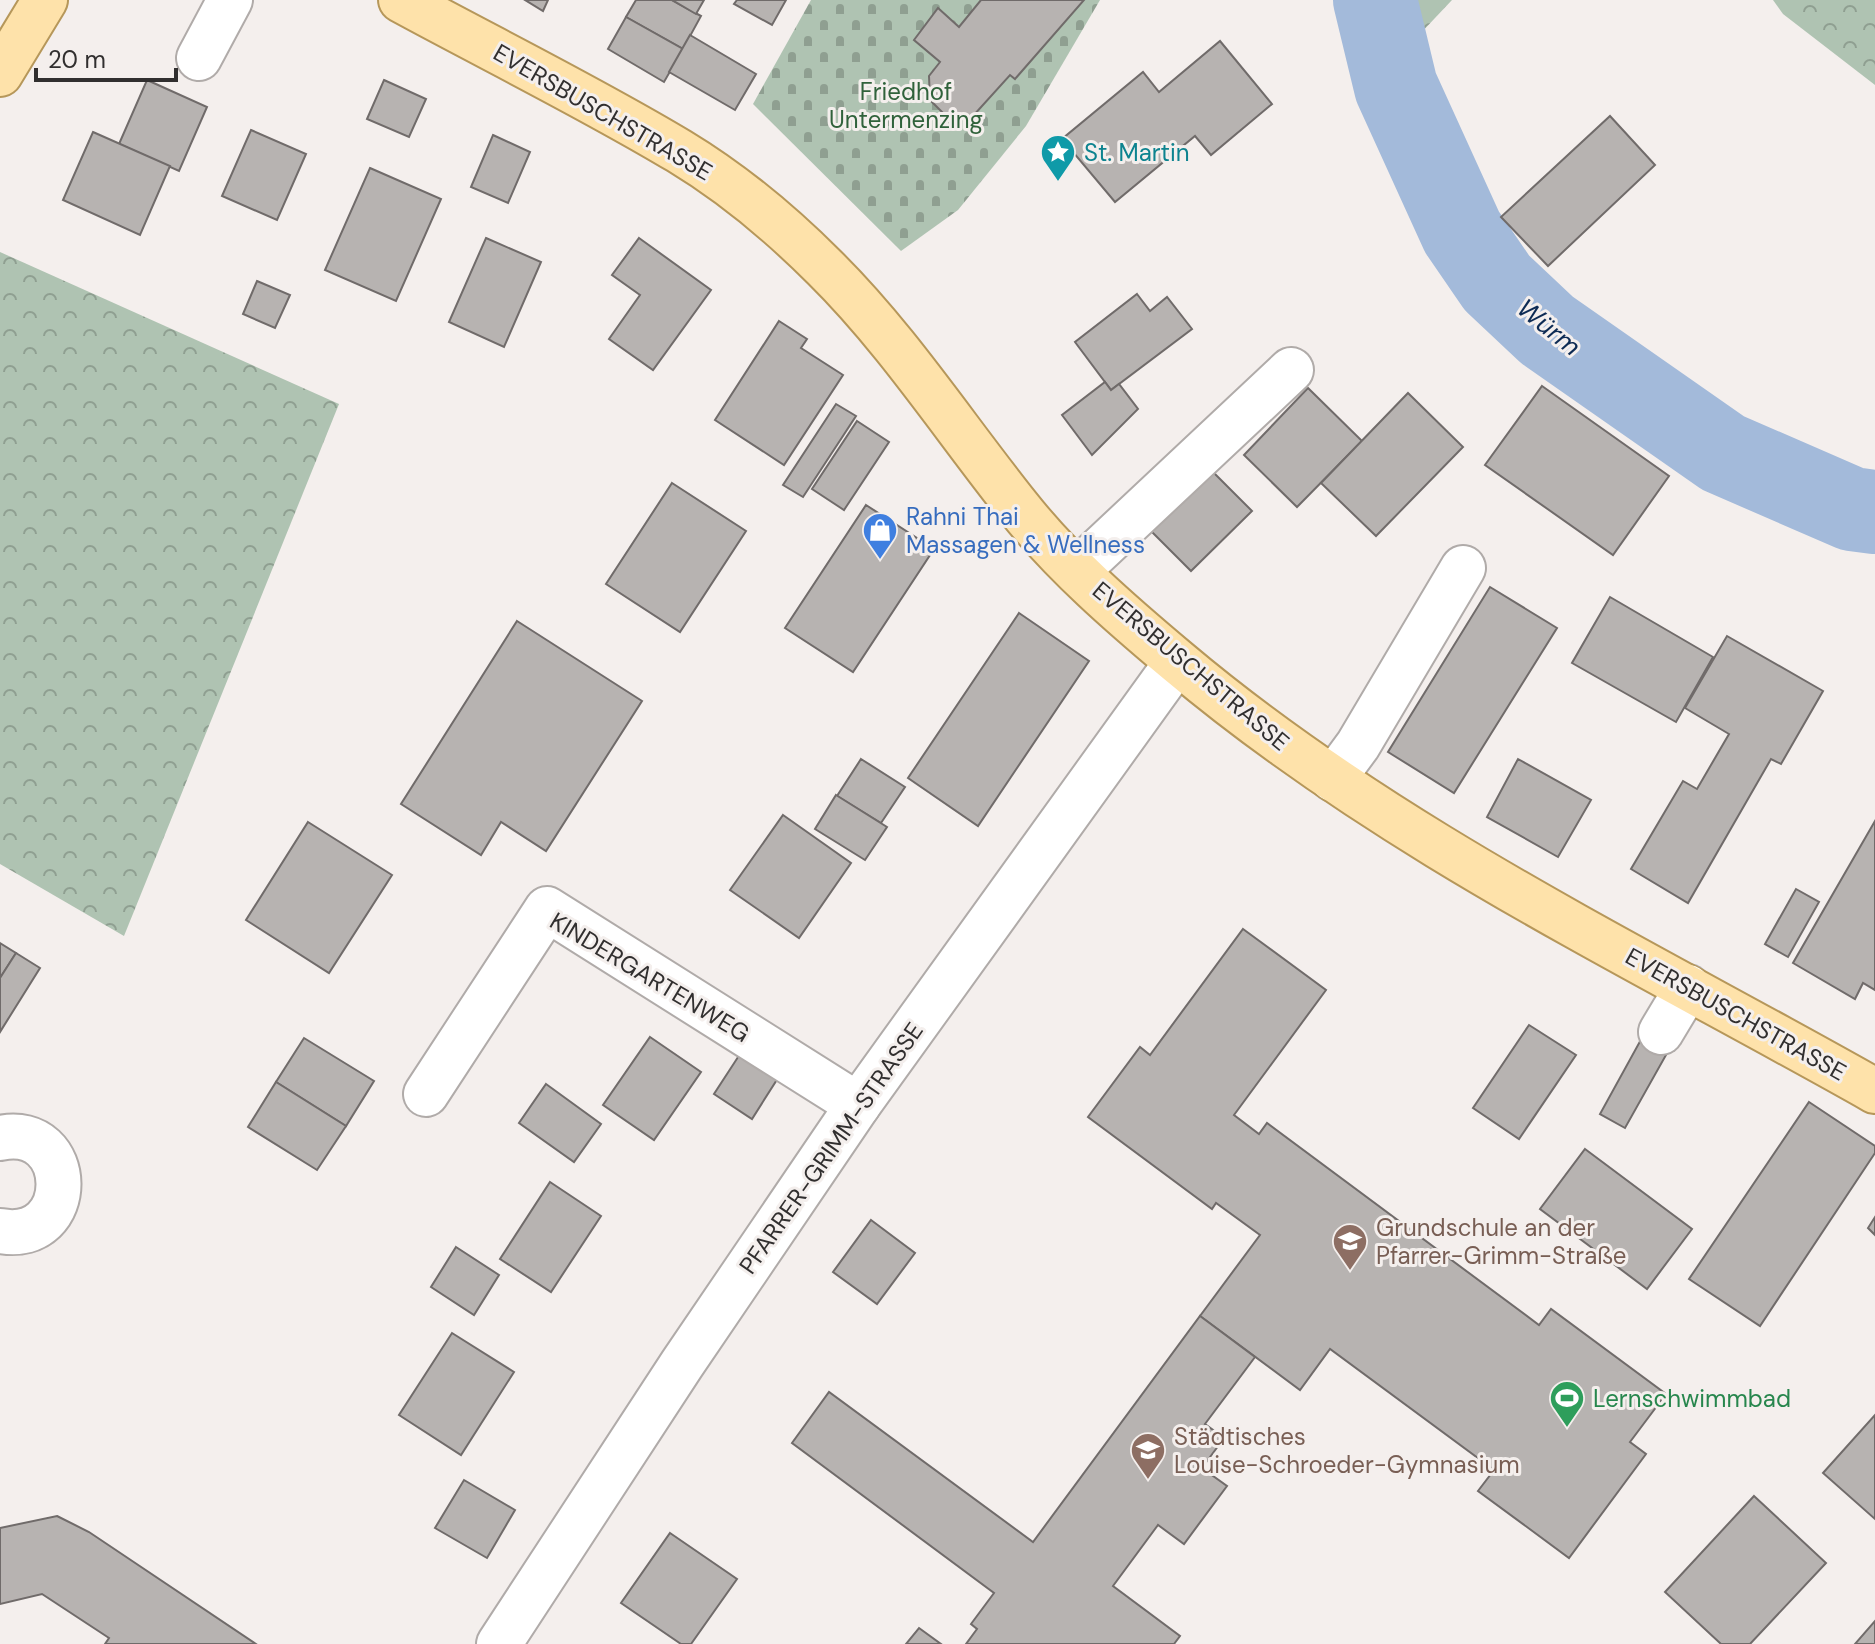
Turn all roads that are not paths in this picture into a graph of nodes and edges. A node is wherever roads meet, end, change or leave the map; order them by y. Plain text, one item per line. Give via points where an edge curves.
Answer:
1 (45, 0) edge
2 (230, 0) edge
3 (401, 0) edge
4 (199, 58) dead end
5 (0, 74) edge
6 (1291, 370) dead end
7 (1463, 568) dead end
8 (1078, 570) junction
9 (1177, 662) junction
10 (1333, 779) junction
11 (1688, 987) junction
12 (1661, 1032) dead end
13 (1875, 1091) edge
14 (426, 1094) dead end
15 (858, 1105) junction
16 (0, 1138) edge
17 (0, 1231) edge
18 (499, 1644) edge

1 - 5 main road
2 - 4 street
3 - 8 main road, EVERSBUSCHSTRASSE via 681,152 779,225 878,328 1021,511
6 - 8 street
7 - 10 street
8 - 9 main road, EVERSBUSCHSTRASSE
9 - 10 main road, EVERSBUSCHSTRASSE
9 - 15 street, PFARRER-GRIMM-STRASSE
10 - 11 main road, EVERSBUSCHSTRASSE via 1428,842
11 - 12 street
11 - 13 main road, EVERSBUSCHSTRASSE
14 - 15 street, KINDERGARTENWEG via 547,909
15 - 18 street, PFARRER-GRIMM-STRASSE
16 - 17 street via 24,1137 38,1144 54,1161 60,1187 57,1202 38,1225

